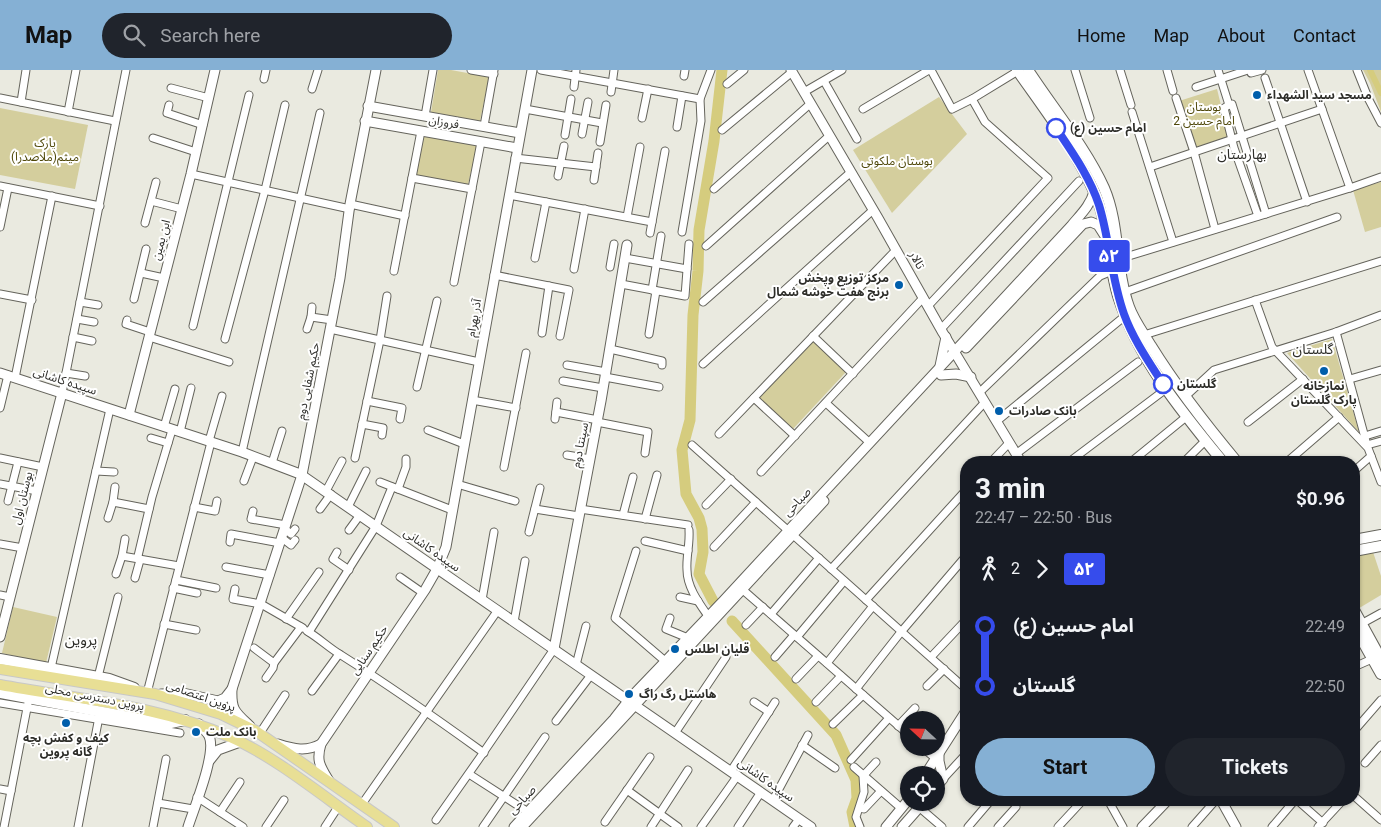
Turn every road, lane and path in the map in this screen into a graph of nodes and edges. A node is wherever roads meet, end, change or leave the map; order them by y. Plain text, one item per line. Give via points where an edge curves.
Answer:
1 (26, 70) edge
2 (76, 70) edge
3 (126, 70) edge
4 (215, 70) edge
5 (266, 70) edge
6 (318, 70) edge
7 (375, 70) edge
8 (432, 70) edge
9 (471, 70) edge
10 (532, 70) edge
11 (541, 70) edge
12 (614, 70) edge
13 (711, 70) edge
14 (744, 70) edge
15 (842, 70) edge
16 (930, 70) edge
17 (1021, 70) edge
18 (1074, 70) edge
19 (1120, 70) edge
20 (1167, 70) edge
21 (1218, 70) edge
22 (1249, 70) edge
23 (1262, 70) edge
24 (1308, 70) edge
25 (1357, 70) edge
26 (791, 71) edge
27 (494, 72) edge
28 (575, 73) edge
29 (1266, 78) dead end
30 (264, 79) dead end
31 (1221, 79) junction
32 (824, 81) junction
33 (612, 83) junction
34 (727, 84) dead end
35 (574, 87) dead end
36 (1196, 87) dead end
37 (172, 88) dead end
38 (312, 89) dead end
39 (648, 89) junction
40 (611, 92) dead end
41 (804, 92) junction
42 (249, 95) dead end
43 (682, 96) junction
44 (0, 98) edge
45 (209, 98) junction
46 (571, 99) dead end
47 (700, 99) junction
48 (972, 99) junction
49 (21, 102) junction
50 (588, 102) dead end
51 (810, 104) junction
52 (169, 105) dead end
53 (285, 105) dead end
54 (606, 105) dead end
55 (368, 106) junction
56 (1229, 106) junction
57 (380, 109) junction
58 (525, 109) junction
59 (863, 109) dead end
60 (1322, 109) junction
61 (68, 112) junction
62 (320, 113) dead end
63 (425, 116) junction
64 (568, 117) junction
65 (642, 118) dead end
66 (1090, 118) dead end
67 (443, 119) junction
68 (585, 120) junction
69 (115, 121) junction
70 (365, 121) junction
71 (378, 123) junction
72 (602, 123) junction
73 (1281, 123) junction
74 (1381, 123) edge
75 (203, 125) junction
76 (484, 126) junction
77 (677, 127) dead end
78 (508, 130) junction
79 (722, 130) dead end
80 (421, 131) junction
81 (520, 133) junction
82 (439, 134) junction
83 (582, 134) dead end
84 (565, 135) dead end
85 (829, 136) junction
86 (1243, 136) junction
87 (153, 138) dead end
88 (857, 139) dead end
89 (1232, 140) junction
90 (481, 142) junction
91 (600, 142) dead end
92 (506, 146) junction
93 (564, 146) dead end
94 (640, 147) dead end
95 (517, 148) junction
96 (665, 151) dead end
97 (196, 152) junction
98 (1194, 152) junction
99 (598, 153) dead end
100 (515, 158) junction
101 (561, 163) junction
102 (596, 167) junction
103 (1150, 167) junction
104 (851, 172) junction
105 (191, 174) junction
106 (558, 176) dead end
107 (1381, 177) edge
108 (412, 178) junction
109 (594, 180) dead end
110 (1079, 181) dead end
111 (156, 182) dead end
112 (227, 182) junction
113 (4, 187) edge
114 (1350, 188) junction
115 (472, 189) junction
116 (714, 189) dead end
117 (265, 190) junction
118 (1094, 192) junction
119 (509, 195) junction
120 (52, 196) junction
121 (301, 198) junction
122 (151, 201) junction
123 (546, 202) junction
124 (1307, 202) junction
125 (100, 206) junction
126 (350, 206) junction
127 (182, 209) junction
128 (585, 210) junction
129 (874, 210) junction
130 (1266, 214) junction
131 (405, 216) junction
132 (1258, 216) junction
133 (627, 217) junction
134 (1337, 217) dead end
135 (652, 222) junction
136 (145, 223) dead end
137 (0, 227) edge
138 (1215, 229) junction
139 (682, 232) dead end
140 (650, 233) dead end
141 (661, 236) dead end
142 (1108, 242) junction
143 (1173, 242) junction
144 (1059, 243) junction
145 (614, 244) dead end
146 (689, 244) dead end
147 (627, 246) dead end
148 (706, 246) dead end
149 (146, 249) dead end
150 (896, 250) junction
151 (612, 254) junction
152 (625, 257) junction
153 (535, 258) dead end
154 (1119, 259) junction
155 (1381, 261) edge
156 (656, 264) junction
157 (610, 267) dead end
158 (574, 269) dead end
159 (687, 269) junction
160 (394, 271) dead end
161 (1112, 271) junction
162 (141, 273) junction
163 (494, 275) junction
164 (164, 278) junction
165 (454, 282) dead end
166 (621, 284) junction
167 (549, 286) junction
168 (654, 290) junction
169 (1125, 292) junction
170 (0, 294) edge
171 (387, 296) dead end
172 (134, 299) dead end
173 (32, 300) junction
174 (1254, 300) junction
175 (437, 301) dead end
176 (80, 302) junction
177 (703, 302) dead end
178 (926, 302) junction
179 (98, 305) dead end
180 (312, 308) dead end
181 (1381, 315) edge
182 (1125, 316) junction
183 (311, 317) junction
184 (77, 319) junction
185 (127, 320) dead end
186 (94, 322) dead end
187 (331, 325) junction
188 (193, 326) dead end
189 (307, 329) dead end
190 (1336, 332) junction
191 (542, 333) dead end
192 (943, 333) junction
193 (1140, 333) junction
194 (150, 334) junction
195 (649, 334) dead end
196 (560, 336) dead end
197 (813, 336) junction
198 (73, 337) junction
199 (225, 339) dead end
200 (380, 340) junction
201 (92, 341) dead end
202 (610, 349) junction
203 (426, 350) junction
204 (1276, 350) junction
205 (526, 353) dead end
206 (956, 354) junction
207 (228, 362) dead end
208 (479, 362) junction
209 (1138, 362) dead end
210 (567, 364) dead end
211 (703, 364) dead end
212 (662, 365) dead end
213 (1381, 370) edge
214 (941, 371) junction
215 (66, 373) junction
216 (854, 374) junction
217 (8, 375) edge
218 (606, 375) junction
219 (84, 376) dead end
220 (971, 377) junction
221 (1303, 379) junction
222 (1350, 379) junction
223 (563, 381) dead end
224 (417, 387) dead end
225 (659, 387) dead end
226 (191, 388) dead end
227 (603, 388) junction
228 (175, 390) dead end
229 (1166, 390) junction
230 (980, 392) junction
231 (62, 393) junction
232 (1188, 394) dead end
233 (222, 396) dead end
234 (754, 398) junction
235 (472, 400) junction
236 (367, 401) junction
237 (557, 402) dead end
238 (986, 402) junction
239 (826, 403) junction
240 (0, 408) edge
241 (516, 408) junction
242 (110, 409) junction
243 (129, 415) junction
244 (1186, 417) junction
245 (1339, 417) junction
246 (400, 418) dead end
247 (597, 421) junction
248 (997, 421) junction
249 (1248, 422) dead end
250 (362, 424) junction
251 (172, 429) junction
252 (428, 430) dead end
253 (282, 431) dead end
254 (1381, 431) edge
255 (719, 434) dead end
256 (382, 435) dead end
257 (795, 436) junction
258 (1365, 436) junction
259 (151, 438) dead end
260 (1206, 441) junction
261 (1381, 441) edge
262 (210, 442) junction
263 (168, 443) junction
264 (870, 443) junction
265 (1009, 443) junction
266 (464, 444) junction
267 (692, 445) dead end
268 (1368, 447) junction
269 (242, 452) junction
270 (645, 453) dead end
271 (567, 455) dead end
272 (997, 456) edge
273 (1017, 456) edge
274 (1020, 456) edge
275 (1077, 456) edge
276 (1138, 456) edge
277 (1190, 456) edge
278 (1218, 456) edge
279 (1232, 456) edge
280 (1293, 456) edge
281 (1371, 456) junction
282 (253, 457) junction
283 (0, 458) edge
284 (355, 458) dead end
285 (406, 459) dead end
286 (590, 459) junction
287 (342, 461) dead end
288 (18, 462) junction
289 (272, 463) junction
290 (1360, 466) edge
291 (43, 467) junction
292 (504, 467) dead end
293 (96, 471) junction
294 (366, 471) dead end
295 (114, 472) dead end
296 (762, 472) dead end
297 (302, 475) junction
298 (657, 475) dead end
299 (633, 477) dead end
300 (731, 479) junction
301 (244, 481) dead end
302 (380, 482) dead end
303 (1381, 482) edge
304 (0, 484) edge
305 (457, 484) junction
306 (12, 486) junction
307 (115, 487) dead end
308 (395, 488) junction
309 (540, 488) dead end
310 (38, 491) junction
311 (328, 493) junction
312 (960, 497) edge
313 (8, 501) dead end
314 (217, 501) dead end
315 (113, 502) junction
316 (514, 502) dead end
317 (756, 502) junction
318 (706, 505) dead end
319 (348, 506) junction
320 (194, 507) junction
321 (149, 509) junction
322 (320, 509) dead end
323 (535, 509) junction
324 (452, 510) junction
325 (253, 512) dead end
326 (580, 512) junction
327 (360, 515) junction
328 (623, 515) junction
329 (108, 518) dead end
330 (644, 519) junction
331 (376, 526) junction
332 (349, 530) dead end
333 (494, 532) dead end
334 (530, 532) dead end
335 (286, 533) junction
336 (791, 533) junction
337 (1381, 535) edge
338 (1360, 539) edge
339 (125, 540) dead end
340 (295, 540) dead end
341 (645, 541) dead end
342 (230, 542) dead end
343 (0, 544) edge
344 (1381, 546) edge
345 (714, 547) dead end
346 (23, 548) junction
347 (1360, 550) edge
348 (636, 551) dead end
349 (688, 551) junction
350 (337, 552) dead end
351 (122, 556) junction
352 (227, 558) dead end
353 (819, 558) junction
354 (140, 560) junction
355 (525, 561) dead end
356 (960, 563) edge
357 (179, 566) junction
358 (437, 569) junction
359 (831, 569) junction
360 (348, 570) junction
361 (319, 572) dead end
362 (116, 574) dead end
363 (270, 575) junction
364 (400, 577) dead end
365 (135, 578) dead end
366 (176, 580) junction
367 (844, 581) junction
368 (173, 588) junction
369 (216, 588) dead end
370 (235, 589) dead end
371 (743, 590) junction
372 (197, 593) dead end
373 (423, 593) junction
374 (0, 595) edge
375 (10, 597) junction
376 (118, 597) dead end
377 (680, 598) dead end
378 (482, 600) junction
379 (866, 600) junction
380 (698, 601) junction
381 (261, 604) junction
382 (873, 606) junction
383 (763, 608) junction
384 (498, 610) junction
385 (1381, 613) edge
386 (771, 614) junction
387 (708, 616) junction
388 (670, 618) dead end
389 (286, 619) junction
390 (514, 622) junction
391 (164, 624) junction
392 (1360, 624) edge
393 (746, 625) dead end
394 (586, 626) dead end
395 (960, 627) edge
396 (1360, 629) edge
397 (196, 630) dead end
398 (305, 630) junction
399 (901, 632) junction
400 (796, 636) junction
401 (0, 637) edge
402 (688, 638) junction
403 (254, 648) dead end
404 (554, 649) junction
405 (339, 654) junction
406 (1378, 655) edge
407 (818, 656) junction
408 (726, 657) dead end
409 (775, 657) dead end
410 (931, 658) junction
411 (0, 659) edge
412 (665, 661) junction
413 (274, 663) junction
414 (827, 664) junction
415 (1360, 664) edge
416 (576, 665) junction
417 (51, 668) junction
418 (0, 669) edge
419 (944, 669) junction
420 (369, 672) junction
421 (1381, 674) edge
422 (591, 675) junction
423 (98, 676) junction
424 (841, 676) junction
425 (266, 678) dead end
426 (796, 679) dead end
427 (960, 684) edge
428 (0, 685) edge
429 (927, 686) dead end
430 (232, 689) junction
431 (856, 689) junction
432 (312, 691) dead end
433 (0, 693) edge
434 (151, 693) junction
435 (285, 695) dead end
436 (863, 695) junction
437 (1381, 700) edge
438 (28, 702) junction
439 (754, 702) dead end
440 (776, 702) dead end
441 (816, 702) dead end
442 (0, 703) edge
443 (632, 703) junction
444 (915, 708) dead end
445 (427, 712) junction
446 (769, 712) junction
447 (100, 715) junction
448 (889, 718) junction
449 (185, 720) junction
450 (960, 720) edge
451 (556, 721) dead end
452 (199, 724) junction
453 (833, 724) dead end
454 (1360, 724) edge
455 (898, 726) joint
456 (258, 732) junction
457 (180, 733) dead end
458 (675, 733) junction
459 (808, 735) dead end
460 (545, 737) dead end
461 (240, 742) junction
462 (945, 743) edge
463 (276, 744) junction
464 (321, 744) junction
465 (802, 745) junction
466 (1381, 745) edge
467 (484, 752) junction
468 (650, 757) dead end
469 (166, 759) dead end
470 (210, 760) junction
471 (851, 760) dead end
472 (960, 761) edge
473 (876, 762) dead end
474 (1365, 763) dead end
475 (854, 767) dead end
476 (835, 768) dead end
477 (688, 770) dead end
478 (734, 773) junction
479 (469, 774) junction
480 (863, 776) junction
481 (945, 777) edge
482 (329, 781) junction
483 (240, 782) dead end
484 (0, 789) edge
485 (627, 790) junction
486 (11, 791) junction
487 (881, 791) junction
488 (761, 792) junction
489 (504, 797) junction
490 (197, 798) junction
491 (284, 800) dead end
492 (773, 800) junction
493 (1360, 801) edge
494 (158, 803) junction
495 (362, 804) junction
496 (986, 806) edge
497 (1077, 806) edge
498 (1111, 806) edge
499 (1162, 806) edge
500 (1211, 806) edge
501 (1222, 806) edge
502 (1291, 806) edge
503 (1302, 806) edge
504 (1338, 806) edge
505 (338, 807) junction
506 (900, 807) edge
507 (1016, 807) dead end
508 (860, 808) junction
509 (193, 809) junction
510 (900, 809) edge
511 (917, 811) edge
512 (927, 811) edge
513 (220, 812) junction
514 (528, 812) junction
515 (660, 814) junction
516 (799, 818) junction
517 (436, 820) dead end
518 (1381, 820) edge
519 (605, 822) dead end
520 (1320, 825) edge
521 (4, 827) edge
522 (78, 827) edge
523 (153, 827) edge
524 (188, 827) edge
525 (244, 827) edge
526 (266, 827) edge
527 (325, 827) edge
528 (367, 827) edge
529 (394, 827) edge
530 (483, 827) edge
531 (514, 827) edge
532 (522, 827) edge
533 (651, 827) edge
534 (678, 827) edge
535 (701, 827) edge
536 (738, 827) edge
537 (794, 827) edge
538 (811, 827) edge
539 (860, 827) edge
540 (886, 827) edge
541 (902, 827) edge
542 (942, 827) edge
543 (968, 827) edge
544 (998, 827) edge
545 (1058, 827) edge
546 (1123, 827) edge
547 (1142, 827) edge
548 (1192, 827) edge
549 (1236, 827) edge
550 (1272, 827) edge

1 - 49 street
2 - 61 street
3 - 69 street
4 - 45 street, ابن یمین
5 - 30 street
6 - 38 street
7 - 55 street, حکیم شفایی دوم
8 - 63 street
9 - 27 street
10 - 58 street, آذر بهرام
11 - 28 street
12 - 33 street
13 - 47 street
14 - 34 street
15 - 32 street
16 - 48 street via 952,109
16 - 59 street
17 - 48 street
17 - 118 main road via 1082,167
17 - 154 main road via 1091,162 1110,204
18 - 66 street
19 - 103 street
20 - 98 street
21 - 31 street
22 - 23 street via 1251,73
22 - 31 street
24 - 60 street
25 - 74 street
26 - 41 street, تالار
26 - 79 street
27 - 76 street
28 - 33 street
28 - 35 street
29 - 73 street
31 - 36 street
31 - 56 street
32 - 41 street
32 - 88 street
33 - 39 street
33 - 40 street
37 - 45 street
39 - 43 street
39 - 65 street
41 - 51 street, تالار
42 - 112 street
43 - 47 street
43 - 77 street
44 - 49 street
45 - 75 street, ابن یمین
46 - 64 street
47 - 139 street via 701,121
48 - 178 street via 985,122 1048,178
49 - 61 street
50 - 68 street
51 - 85 street, تالار
51 - 116 street
52 - 75 street via 167,113
53 - 117 street
54 - 72 street
55 - 57 street, فروزان
55 - 70 street, حکیم شفایی دوم
56 - 86 street via 1232,104
56 - 89 street via 1224,108
57 - 63 street, فروزان
57 - 71 street via 373,114
58 - 64 street
58 - 81 street, آذر بهرام
60 - 73 street
60 - 114 street
61 - 69 street
62 - 121 street
63 - 67 street, فروزان
64 - 68 street
64 - 84 street
67 - 76 street, فروزان
67 - 82 street
68 - 72 street
68 - 83 street
69 - 125 street
70 - 71 street, فروزان
70 - 126 street, حکیم شفایی دوم
71 - 80 street, فروزان
72 - 91 street
73 - 86 street
73 - 124 street
75 - 97 street, ابن یمین
76 - 78 street, فروزان
78 - 81 street, فروزان
78 - 92 street via 514,138
80 - 82 street, فروزان
80 - 108 street
81 - 95 street, آذر بهرام
82 - 90 street, فروزان
85 - 104 street, تالار
85 - 148 street
86 - 89 street
86 - 130 street
87 - 97 street
89 - 98 street
89 - 132 street
90 - 92 street, فروزان
90 - 115 street
92 - 95 street, فروزان
93 - 101 street
94 - 133 street
95 - 100 street, آذر بهرام
96 - 135 street
97 - 105 street, ابن یمین
98 - 103 street
98 - 138 street
99 - 102 street
100 - 101 street
100 - 119 street, آذر بهرام
101 - 102 street
101 - 106 street
102 - 109 street
103 - 143 street
104 - 129 street, تالار
104 - 177 street
105 - 112 street
105 - 127 street, ابن یمین
107 - 114 street
108 - 115 street
108 - 131 street
110 - 192 street
111 - 122 street
112 - 117 street
112 - 188 street
113 - 120 street
113 - 137 street
114 - 124 street
115 - 165 street
117 - 121 street
117 - 199 street
118 - 142 main road
118 - 144 street, صباحی via 1092,200
119 - 123 street
119 - 163 street, آذر بهرام
120 - 125 street
120 - 173 street
121 - 126 street
121 - 269 street
122 - 127 street
122 - 136 street
123 - 128 street
123 - 153 street
124 - 130 street
125 - 176 street
126 - 131 street
126 - 187 street, حکیم شفایی دوم
127 - 164 street, ابن یمین
128 - 133 street
128 - 158 street
129 - 150 street, تالار
129 - 211 street
130 - 132 street
131 - 160 street
132 - 138 street
133 - 135 street
134 - 169 street
135 - 140 street
138 - 143 street
141 - 156 street
142 - 144 street, صباحی via 1098,225 1091,222 1082,224
142 - 161 main road
143 - 154 street
144 - 206 street, صباحی
145 - 151 street
146 - 159 street
147 - 152 street, سپنتا دوم
149 - 162 street
150 - 178 street, تالار
150 - 197 street
151 - 152 street
151 - 157 street
152 - 156 street
152 - 166 street, سپنتا دوم
154 - 169 main road
155 - 174 street
156 - 159 street
156 - 168 street
159 - 168 street via 685,296
161 - 182 main road
161 - 230 street via 1100,276
162 - 164 street
162 - 172 street
163 - 167 street
163 - 208 street, آذر بهرام
164 - 194 street, ابن یمین
166 - 168 street
166 - 202 street, سپنتا دوم
167 - 191 street
167 - 196 street via 569,290
168 - 195 street
169 - 193 main road
170 - 173 street
171 - 200 street
173 - 217 street
174 - 193 street
174 - 204 street
175 - 203 street
176 - 179 street
176 - 184 street
178 - 192 street, تالار
178 - 216 street
180 - 183 street
181 - 190 street
182 - 193 main road
182 - 248 street
183 - 187 street
183 - 189 street
184 - 186 street
184 - 198 street
185 - 194 street via 126,324
187 - 200 street
187 - 297 street, حکیم شفایی دوم
190 - 204 street
190 - 222 street
192 - 206 street, تالار
192 - 214 street
193 - 229 main road
193 - 279 main road via 1187,401
194 - 207 street
194 - 243 street, ابن یمین
197 - 216 street
197 - 234 street
198 - 201 street
198 - 215 street
200 - 203 street
200 - 236 street
202 - 212 street via 662,361
202 - 218 street, سپنتا دوم
203 - 208 street
203 - 224 street
204 - 221 street
204 - 232 street via 1214,370
205 - 241 street
206 - 214 street, صباحی
206 - 220 street, تالار
208 - 235 street, آذر بهرام
209 - 274 street
210 - 218 street
213 - 222 street
214 - 220 street
214 - 264 street, صباحی
214 - 336 street, صباحی
215 - 219 street
215 - 231 street
216 - 239 street
217 - 231 street, سپیده کاشانی
217 - 240 street
218 - 225 street
218 - 227 street, سپنتا دوم
220 - 230 street, تالار
221 - 245 street
221 - 249 street
222 - 258 street
223 - 227 street
226 - 251 street
227 - 247 street, سپنتا دوم
228 - 251 street
229 - 244 main road
229 - 275 street
230 - 238 street, تالار
231 - 242 street, سپیده کاشانی
231 - 291 street, بوستان اول
233 - 262 street
234 - 255 street
234 - 257 street
235 - 241 street
235 - 266 street, آذر بهرام
236 - 246 street via 402,408
236 - 250 street
237 - 247 street via 555,416
238 - 248 street, تالار
238 - 359 street
239 - 257 street
239 - 264 street
241 - 292 street
242 - 243 street, سپیده کاشانی
242 - 293 street
243 - 251 street, سپیده کاشانی
244 - 260 main road
244 - 276 street
245 - 268 street
245 - 280 street
247 - 270 street via 648,432
247 - 286 street, سپنتا دوم
248 - 265 street, تالار
250 - 256 street via 383,428
250 - 284 street
251 - 262 street, سپیده کاشانی
251 - 263 street
252 - 266 street
253 - 289 street
254 - 258 street
257 - 296 street
258 - 268 street
259 - 263 street
260 - 277 street
260 - 278 main road
261 - 268 street
262 - 269 street, سپیده کاشانی
262 - 320 street
263 - 321 street
264 - 336 street, صباحی
265 - 272 street
265 - 273 street, تالار
266 - 305 street, آذر بهرام
267 - 300 street
268 - 281 street
269 - 282 street, سپیده کاشانی
271 - 286 street
281 - 290 street
281 - 303 street
282 - 289 street, سپیده کاشانی
282 - 301 street
283 - 288 street
285 - 308 street via 406,468
286 - 326 street, سپنتا دوم
287 - 311 street
288 - 291 street
288 - 306 street
289 - 297 street, سپیده کاشانی
291 - 310 street, بوستان اول
293 - 295 street
293 - 417 street
294 - 319 street
297 - 311 street, سپیده کاشانی
297 - 335 street, حکیم شفایی دوم
298 - 330 street
299 - 328 street
300 - 317 street
300 - 318 street
302 - 308 street
304 - 306 street
305 - 316 street
305 - 324 street, آذر بهرام
306 - 310 street
306 - 313 street
307 - 315 street
308 - 324 street
308 - 331 street
309 - 323 street
310 - 346 street, بوستان اول
311 - 319 street, سپیده کاشانی
311 - 322 street
312 - 379 street
314 - 320 street via 215,512
315 - 321 street
315 - 329 street
317 - 336 street
317 - 345 street
319 - 327 street, سپیده کاشانی
320 - 357 street
321 - 354 street via 138,556
323 - 326 street
323 - 334 street
324 - 358 street, آذر بهرام via 446,546
325 - 335 street via 252,518
326 - 328 street
326 - 404 street, سپنتا دوم
327 - 331 street, سپیده کاشانی
327 - 332 street
328 - 330 street
330 - 349 street via 688,528
331 - 358 street, سپیده کاشانی
331 - 360 street
333 - 378 street
335 - 340 street via 291,545
335 - 342 street via 231,534
335 - 363 street, حکیم شفایی دوم
336 - 353 street
336 - 371 street, صباحی
336 - 387 street, صباحی
337 - 338 main road
339 - 351 street
341 - 349 street
343 - 346 street
344 - 347 main road
346 - 375 street, بوستان اول
348 - 412 street via 615,618
349 - 380 street via 689,583
350 - 360 street via 333,559
351 - 354 street
351 - 362 street
352 - 363 street via 226,568
353 - 359 street
353 - 386 street
354 - 357 street
354 - 365 street
355 - 390 street
356 - 399 street
357 - 366 street
358 - 373 street, حکیم سنایی
358 - 378 street, سپیده کاشانی
359 - 367 street
360 - 398 street
361 - 389 street
363 - 381 street, حکیم شفایی دوم
364 - 373 street
366 - 368 street
366 - 369 street
367 - 379 street
367 - 400 street
368 - 372 street
368 - 391 street
370 - 381 street via 233,599
371 - 383 street
371 - 443 street, صباحی
373 - 420 street, حکیم سنایی
374 - 375 street
375 - 401 street, بوستان اول
376 - 423 street
377 - 380 street
378 - 384 street, سپیده کاشانی
379 - 382 street
380 - 387 street
381 - 389 street
381 - 430 street, حکیم شفایی دوم
382 - 399 street
382 - 414 street
383 - 386 street
383 - 393 street
384 - 390 street, سپیده کاشانی
384 - 445 street
385 - 392 street
386 - 400 street
387 - 402 street, صباحی
388 - 402 street via 666,629
389 - 398 street
390 - 404 street, سپیده کاشانی
391 - 397 street
391 - 434 street
394 - 416 street
395 - 410 street
396 - 406 main road
398 - 405 street
398 - 413 street
399 - 410 street
399 - 431 street
400 - 407 street
400 - 409 street
402 - 412 street, صباحی
403 - 413 street
404 - 416 street, سپیده کاشانی
404 - 467 street
405 - 420 street
405 - 432 street
406 - 415 street
406 - 421 main road
407 - 414 street
407 - 426 street
408 - 458 street
410 - 419 street
411 - 417 main road
412 - 443 street, صباحی
413 - 425 street
414 - 424 street
416 - 422 street, سپیده کاشانی
417 - 423 main road
418 - 434 main road, پروین اعتصامی
419 - 427 street
419 - 429 street
420 - 445 street
420 - 464 street, حکیم سنایی
422 - 443 street, سپیده کاشانی
422 - 451 street
423 - 434 main road
424 - 431 street
424 - 441 street
428 - 449 main road
430 - 434 street via 218,701 183,693
430 - 456 street via 231,702 237,714
431 - 436 street
433 - 438 main road, پروین دسترسی محلی
434 - 456 main road, پروین اعتصامی via 221,714
435 - 456 street
436 - 448 street
436 - 453 street
437 - 454 street
438 - 442 street
438 - 447 main road, پروین دسترسی محلی
438 - 486 street
439 - 446 street
440 - 446 street
443 - 458 street, سپیده کاشانی
443 - 514 street, صباحی
443 - 532 street, صباحی
444 - 455 street
445 - 467 street
445 - 495 street
446 - 478 street
447 - 449 main road, پروین دسترسی محلی via 166,724
447 - 457 street
447 - 522 street
448 - 455 street
448 - 471 street
449 - 452 main road
450 - 462 street
452 - 461 main road
452 - 470 street via 209,737
456 - 463 main road, پروین اعتصامی
458 - 478 street, سپیده کاشانی
459 - 465 street
460 - 489 street
461 - 470 street via 218,750
461 - 505 main road
463 - 464 street via 303,750
463 - 482 main road, پروین اعتصامی
464 - 482 street via 318,761
465 - 476 street
465 - 492 street
466 - 474 street
467 - 479 street
468 - 485 street
469 - 494 street
470 - 490 street
472 - 481 street
473 - 480 street
475 - 480 street
477 - 515 street
478 - 488 street, سپیده کاشانی
478 - 535 street
479 - 489 street
479 - 517 street
480 - 487 street
480 - 508 street
482 - 495 main road, پروین اعتصامی
483 - 513 street
484 - 486 street
485 - 515 street
485 - 519 street
486 - 521 street
487 - 506 street
487 - 508 street via 864,809
488 - 492 street, سپیده کاشانی
488 - 536 street
489 - 514 street
489 - 530 street
490 - 509 street
490 - 513 street
491 - 526 street
492 - 516 street, سپیده کاشانی
493 - 518 street
494 - 509 street
494 - 523 street
495 - 529 main road, پروین اعتصامی
496 - 543 street
497 - 545 street
498 - 546 street
499 - 547 street
500 - 548 street
501 - 549 street
502 - 550 street
503 - 520 street
504 - 520 street
505 - 527 street
505 - 528 main road
507 - 544 street
508 - 539 street via 856,817
509 - 524 street
510 - 540 street
511 - 541 street
512 - 542 street
513 - 525 street
514 - 531 street, صباحی
515 - 533 street
515 - 534 street
516 - 537 street
516 - 538 street, سپیده کاشانی

